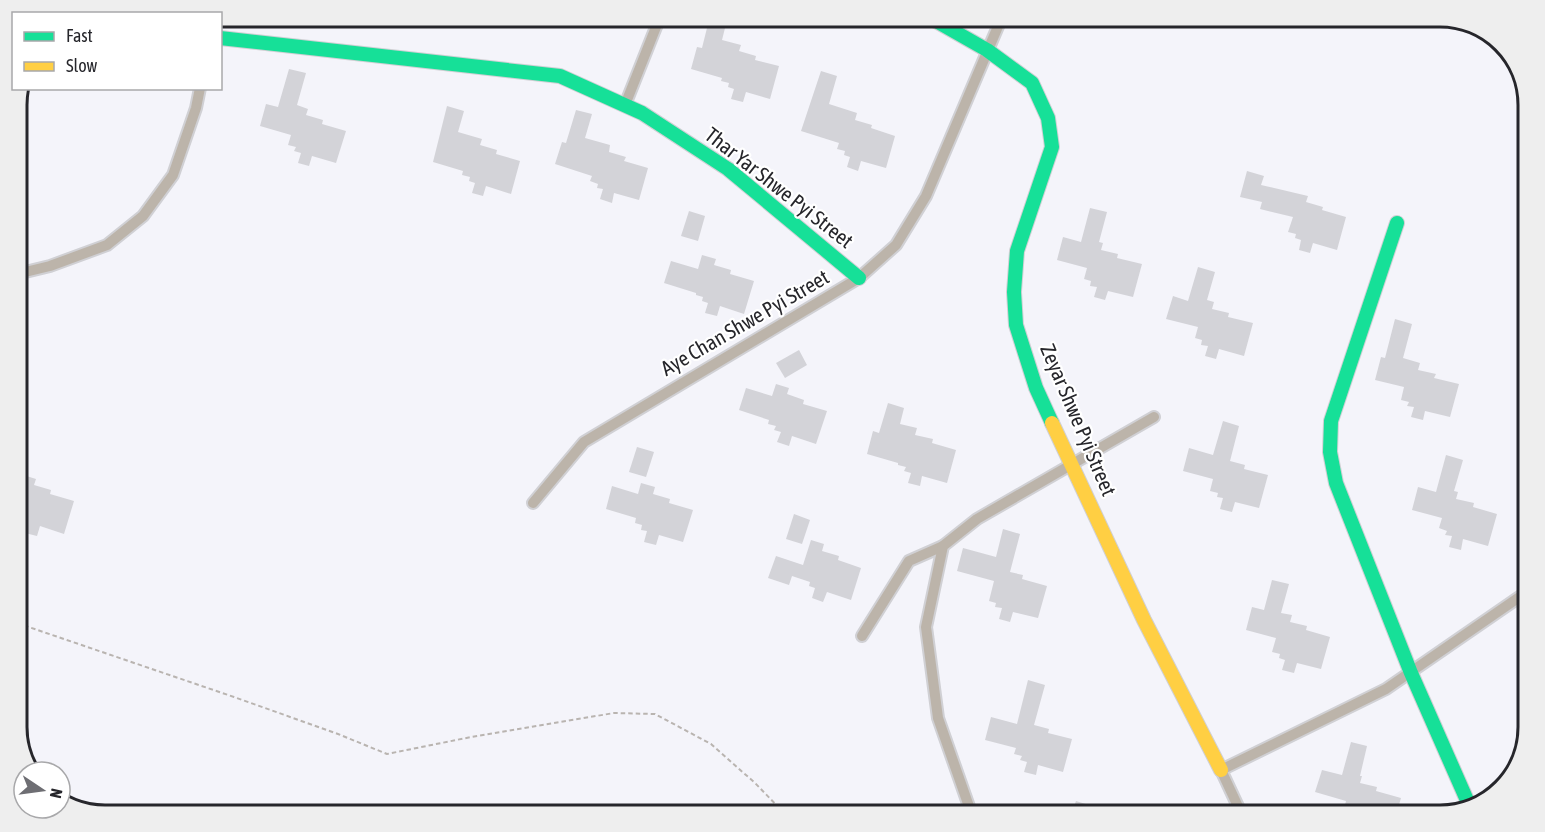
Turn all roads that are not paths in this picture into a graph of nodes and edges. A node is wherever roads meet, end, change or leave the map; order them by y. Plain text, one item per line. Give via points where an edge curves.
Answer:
1 (656, 27) edge
2 (948, 27) edge
3 (997, 27) edge
4 (222, 38) edge
5 (987, 51) junction
6 (200, 90) edge
7 (625, 105) junction
8 (1397, 223) dead end
9 (27, 272) edge
10 (859, 278) junction
11 (1154, 417) dead end
12 (1073, 464) junction
13 (533, 503) dead end
14 (943, 546) junction
15 (1518, 598) edge
16 (862, 636) dead end
17 (1411, 673) junction
18 (1221, 770) junction
19 (1467, 800) edge
20 (968, 805) edge
21 (1237, 805) edge

1 - 7 street
2 - 5 street, Zeyar Shwe Pyi Street
3 - 5 street, Aye Chan Shwe Pyi Street
4 - 7 street, Thar Yar Shwe Pyi Street via 560,76
5 - 10 street, Aye Chan Shwe Pyi Street via 926,196 896,245
5 - 12 street, Zeyar Shwe Pyi Street via 1032,83 1048,118 1052,147 1017,252 1016,325 1036,388
6 - 9 street via 173,175 142,216 107,245
7 - 10 street, Thar Yar Shwe Pyi Street via 728,169
8 - 17 street via 1331,422 1328,445 1336,483
10 - 13 street, Aye Chan Shwe Pyi Street via 584,441
11 - 12 street
12 - 14 street via 977,519
12 - 18 street, Zeyar Shwe Pyi Street via 1144,620
14 - 16 street via 909,561
14 - 20 street via 926,627 938,717
15 - 17 street
17 - 18 street via 1386,690
17 - 19 street
18 - 21 street

